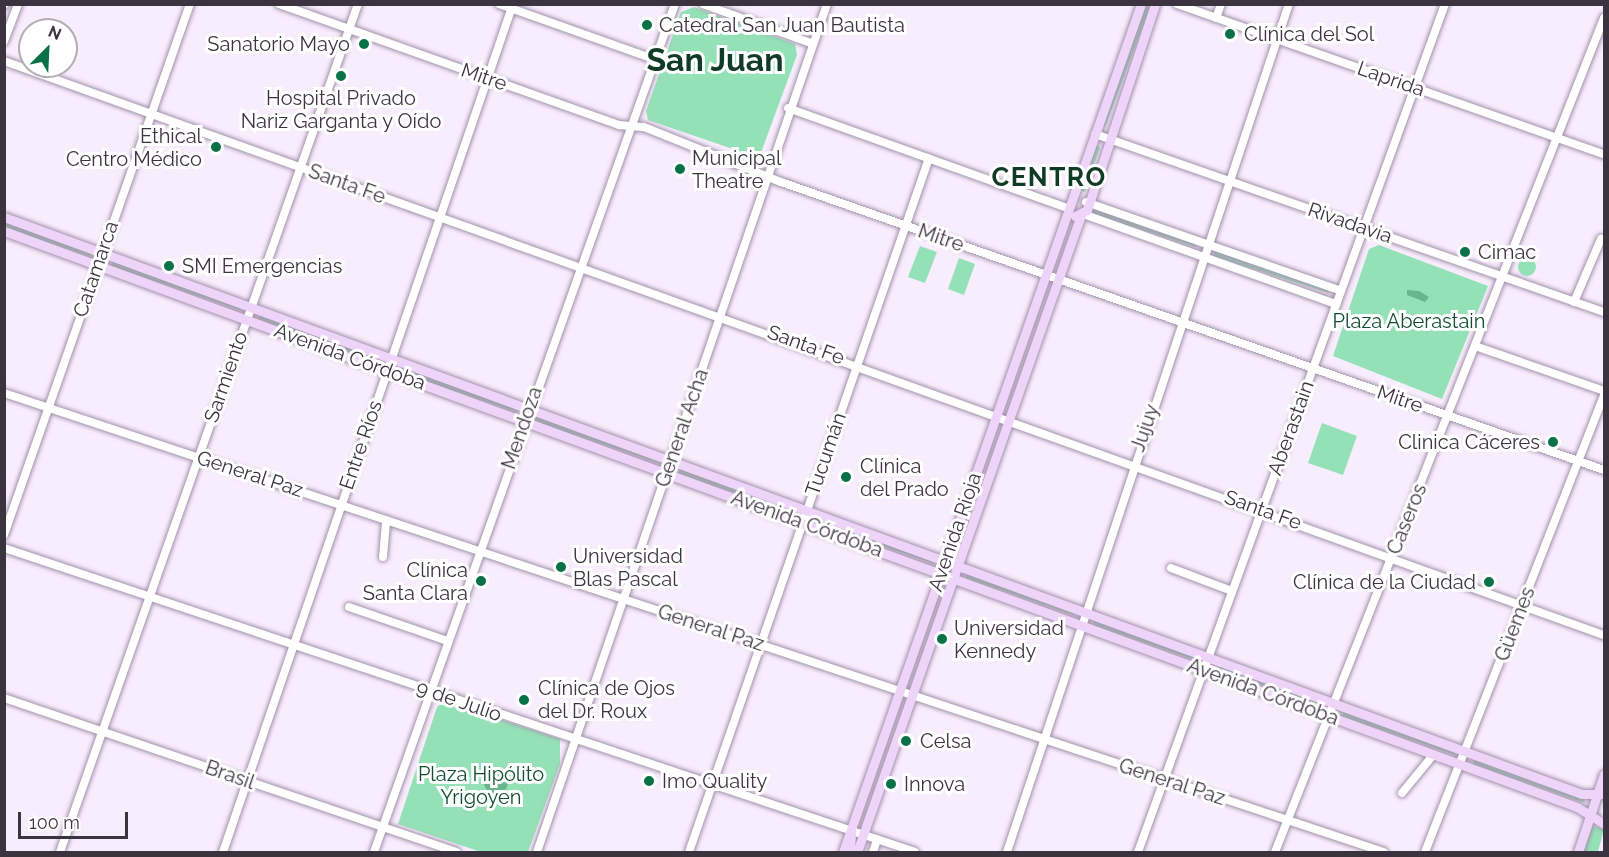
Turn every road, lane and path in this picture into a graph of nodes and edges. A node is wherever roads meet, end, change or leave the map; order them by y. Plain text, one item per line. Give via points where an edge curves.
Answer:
1 (18, 4) edge
2 (190, 4) edge
3 (279, 4) edge
4 (358, 4) edge
5 (499, 4) edge
6 (675, 4) edge
7 (703, 4) edge
8 (826, 4) edge
9 (1141, 4) edge
10 (1155, 4) edge
11 (1177, 4) edge
12 (1221, 4) edge
13 (1289, 4) edge
14 (1445, 4) edge
15 (513, 7) edge
16 (1216, 18) junction
17 (1605, 18) edge
18 (349, 29) junction
19 (1277, 39) junction
20 (4, 41) edge
21 (812, 43) junction
22 (656, 60) junction
23 (4, 61) edge
24 (488, 78) junction
25 (1415, 87) junction
26 (788, 108) junction
27 (152, 114) junction
28 (630, 126) junction
29 (1095, 134) junction
30 (1557, 137) junction
31 (1108, 139) junction
32 (1605, 154) edge
33 (929, 158) junction
34 (300, 168) junction
35 (767, 174) junction
36 (1229, 181) junction
37 (1073, 196) junction
38 (1086, 201) junction
39 (1068, 209) junction
40 (1082, 215) junction
41 (4, 217) edge
42 (441, 218) junction
43 (906, 225) junction
44 (1364, 228) junction
45 (4, 231) edge
46 (1600, 239) dead end
47 (1208, 244) junction
48 (102, 253) junction
49 (1203, 257) junction
50 (98, 265) junction
51 (579, 268) junction
52 (1046, 274) junction
53 (1502, 276) junction
54 (1058, 279) junction
55 (1341, 291) junction
56 (1574, 302) junction
57 (1336, 304) junction
58 (251, 307) junction
59 (1605, 312) edge
60 (720, 315) junction
61 (246, 319) junction
62 (1181, 322) junction
63 (1475, 346) junction
64 (392, 359) junction
65 (858, 364) junction
66 (1313, 368) junction
67 (387, 371) junction
68 (4, 393) edge
69 (1605, 393) edge
70 (48, 407) junction
71 (529, 409) junction
72 (996, 414) junction
73 (1448, 415) junction
74 (1010, 418) junction
75 (525, 421) junction
76 (198, 457) junction
77 (670, 461) junction
78 (1579, 461) junction
79 (1133, 463) junction
80 (1605, 470) edge
81 (666, 473) junction
82 (341, 504) junction
83 (807, 510) junction
84 (1262, 510) junction
85 (386, 520) junction
86 (803, 523) junction
87 (4, 535) edge
88 (4, 548) edge
89 (479, 550) junction
90 (383, 556) dead end
91 (1392, 557) junction
92 (945, 561) junction
93 (958, 565) junction
94 (1171, 568) dead end
95 (940, 573) junction
96 (954, 578) junction
97 (1232, 591) junction
98 (150, 597) junction
99 (624, 599) junction
100 (1522, 605) junction
101 (349, 607) dead end
102 (1085, 612) junction
103 (1081, 625) junction
104 (1605, 635) edge
105 (448, 641) junction
106 (294, 645) junction
107 (761, 645) junction
108 (1208, 657) junction
109 (1204, 670) junction
110 (430, 691) junction
111 (899, 691) junction
112 (912, 695) junction
113 (4, 698) edge
114 (1334, 703) junction
115 (1329, 716) junction
116 (103, 732) junction
117 (1044, 739) junction
118 (576, 740) junction
119 (1465, 751) junction
120 (1434, 754) junction
121 (1460, 764) junction
122 (1605, 774) edge
123 (1164, 779) junction
124 (247, 781) junction
125 (712, 785) junction
126 (1402, 793) dead end
127 (1601, 794) edge
128 (1590, 817) junction
129 (1288, 820) junction
130 (1605, 824) edge
131 (382, 827) junction
132 (851, 831) junction
133 (863, 835) junction
134 (877, 840) junction
135 (60, 852) edge
136 (223, 852) edge
137 (374, 852) edge
138 (456, 852) edge
139 (537, 852) edge
140 (689, 852) edge
141 (843, 852) edge
142 (850, 852) edge
143 (857, 852) edge
144 (873, 852) edge
145 (915, 852) edge
146 (1007, 852) edge
147 (1138, 852) edge
148 (1275, 852) edge
149 (1384, 852) edge
150 (1425, 852) edge
151 (1578, 852) edge

1 - 20 street
2 - 27 street, Catamarca
3 - 18 street, Mitre
4 - 18 street, Sarmiento
5 - 15 street
6 - 22 street, Mendoza
7 - 21 street
8 - 21 street, General Acha
9 - 29 main road
10 - 31 main road
11 - 16 street, Laprida
12 - 16 street
13 - 19 street, Jujuy
14 - 25 street, Aberastain
15 - 22 street
15 - 24 street, Entre Ríos
16 - 19 street, Laprida
17 - 30 street, Caseros
18 - 24 street, Mitre
18 - 34 street, Sarmiento
19 - 25 street, Laprida
19 - 36 street, Jujuy
21 - 26 street, General Acha
22 - 28 street, Mendoza
23 - 27 street, Santa Fe
24 - 28 street, Mitre
24 - 42 street, Entre Ríos
25 - 30 street, Laprida
25 - 44 street, Aberastain
26 - 33 street
26 - 35 street, General Acha
27 - 34 street, Santa Fe
27 - 48 street, Catamarca
28 - 35 street, Mitre
28 - 51 street, Mendoza
29 - 31 street, Rivadavia
29 - 37 main road
30 - 32 street, Laprida
30 - 53 street, Caseros
31 - 36 street, Rivadavia
31 - 38 main road
33 - 39 street
33 - 43 street, Tucumán
34 - 42 street, Santa Fe
34 - 58 street, Sarmiento
35 - 43 street, Mitre
35 - 60 street, General Acha
36 - 44 street, Rivadavia
36 - 47 street, Jujuy
37 - 38 main road
37 - 39 main road, Avenida Rioja
38 - 40 main road, Avenida Rioja
38 - 47 street
39 - 40 main road
39 - 52 main road, Avenida Rioja
40 - 49 street
40 - 54 main road, Avenida Rioja
41 - 48 main road, Avenida Córdoba
42 - 51 street, Santa Fe
42 - 64 street, Entre Ríos
43 - 52 street, Mitre
43 - 65 street, Tucumán
44 - 53 street, Rivadavia
44 - 55 street, Aberastain
45 - 50 main road, Avenida Córdoba
46 - 56 street
47 - 49 street, Jujuy
47 - 55 street
48 - 50 street, Catamarca
48 - 58 main road, Avenida Córdoba
49 - 57 street
49 - 62 street, Jujuy
50 - 61 main road, Avenida Córdoba
50 - 70 street, Catamarca
51 - 60 street, Santa Fe
51 - 71 street, Mendoza
52 - 54 street, Mitre
52 - 72 main road, Avenida Rioja
53 - 56 street, Rivadavia
53 - 63 street, Caseros
54 - 62 street, Mitre
54 - 74 main road, Avenida Rioja
55 - 57 street, Aberastain
56 - 59 street, Rivadavia
57 - 66 street, Aberastain
58 - 61 street, Sarmiento
58 - 64 main road, Avenida Córdoba
60 - 65 street, Santa Fe
60 - 77 street, General Acha
61 - 67 main road, Avenida Córdoba
61 - 76 street, Sarmiento
62 - 66 street, Mitre
62 - 79 street, Jujuy
63 - 69 street
63 - 73 street, Caseros
64 - 67 street, Entre Ríos
64 - 71 main road, Avenida Córdoba
65 - 72 street, Santa Fe
65 - 83 street, Tucumán
66 - 73 street, Mitre
66 - 84 street, Aberastain
67 - 75 main road, Avenida Córdoba
67 - 82 street, Entre Ríos
68 - 70 street, General Paz
69 - 78 street, Güemes
70 - 76 street, General Paz
70 - 87 street, Catamarca
71 - 75 street, Mendoza
71 - 77 main road, Avenida Córdoba
72 - 74 street, Santa Fe
72 - 92 main road, Avenida Rioja
73 - 78 street, Mitre
73 - 91 street, Caseros
74 - 79 street, Santa Fe
74 - 93 main road, Avenida Rioja
75 - 81 main road, Avenida Córdoba
75 - 89 street, Mendoza
76 - 82 street, General Paz
76 - 98 street, Sarmiento
77 - 81 street, General Acha
77 - 83 main road, Avenida Córdoba
78 - 80 street, Mitre
78 - 100 street, Güemes
79 - 84 street, Santa Fe
79 - 102 street, Jujuy
81 - 86 main road, Avenida Córdoba
81 - 99 street, General Acha
82 - 85 street, General Paz
82 - 106 street, Entre Ríos
83 - 86 street, Tucumán
83 - 92 main road, Avenida Córdoba
84 - 91 street, Santa Fe
84 - 97 street, Aberastain
85 - 89 street, General Paz
85 - 90 street
86 - 95 main road, Avenida Córdoba
86 - 107 street, Tucumán
88 - 98 street, 9 de Julio
89 - 99 street, General Paz
89 - 105 street, Mendoza
91 - 100 street, Santa Fe
91 - 114 street, Caseros
92 - 93 main road, Avenida Córdoba
92 - 95 main road, Avenida Rioja
93 - 96 main road, Avenida Rioja
93 - 102 main road, Avenida Córdoba
94 - 97 street
95 - 96 main road, Avenida Córdoba
95 - 111 main road, Avenida Rioja
96 - 103 main road, Avenida Córdoba
96 - 112 main road, Avenida Rioja
97 - 108 street, Aberastain
98 - 106 street, 9 de Julio
98 - 116 street, Sarmiento
99 - 107 street, General Paz
99 - 118 street, General Acha
100 - 104 street, Santa Fe
100 - 119 street, Güemes
101 - 105 street
102 - 103 street, Jujuy
102 - 108 main road, Avenida Córdoba
103 - 109 main road, Avenida Córdoba
103 - 117 street, Jujuy
105 - 110 street, Mendoza
106 - 110 street, 9 de Julio
106 - 124 street, Entre Ríos
107 - 111 street, General Paz
107 - 125 street, Tucumán
108 - 109 street, Aberastain
108 - 114 main road, Avenida Córdoba
109 - 115 main road, Avenida Córdoba
109 - 123 street, Aberastain
110 - 118 street, 9 de Julio
110 - 131 street, Mendoza
111 - 112 street, General Paz
111 - 132 main road, Avenida Rioja
112 - 117 street, General Paz
112 - 133 main road, Avenida Rioja
113 - 116 street, Brasil
114 - 115 street, Caseros
114 - 119 main road, Avenida Córdoba
115 - 120 main road, Avenida Córdoba
115 - 129 street, Caseros
116 - 124 street, Brasil
116 - 135 street, Sarmiento
117 - 123 street, General Paz
117 - 146 street, Jujuy
118 - 125 street, 9 de Julio
118 - 139 street, General Acha
119 - 121 street, Güemes
119 - 127 main road, Avenida Córdoba via 1590,796
120 - 121 main road, Avenida Córdoba
120 - 126 street
121 - 128 main road, Avenida Córdoba via 1585,810
121 - 150 street, Güemes
122 - 127 main road
123 - 129 street, General Paz
123 - 147 street, Aberastain
124 - 131 street, Brasil
124 - 136 street, Entre Ríos
125 - 132 street, 9 de Julio
125 - 140 street, Tucumán
127 - 128 main road
128 - 130 main road, Avenida Córdoba
128 - 151 main road
129 - 148 street, Caseros
129 - 149 street, General Paz
131 - 137 street, Mendoza
131 - 138 street, Brasil
132 - 133 street, 9 de Julio
132 - 141 main road, Avenida Rioja
132 - 142 main road
133 - 134 street, 9 de Julio
133 - 143 main road, Avenida Rioja
134 - 144 street
134 - 145 street, 9 de Julio

